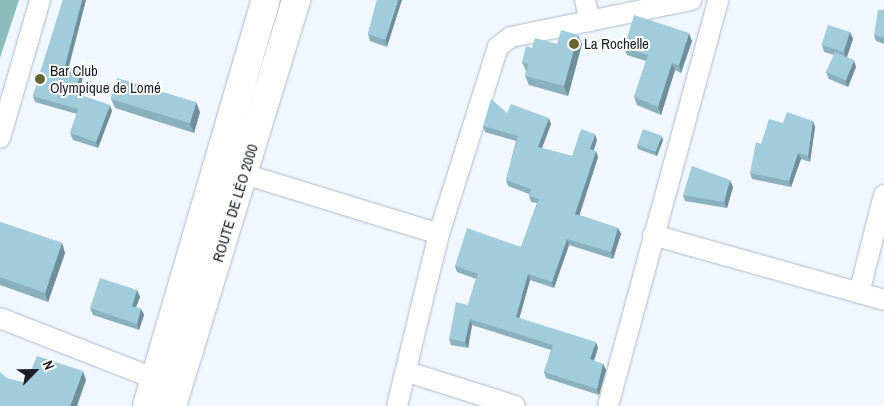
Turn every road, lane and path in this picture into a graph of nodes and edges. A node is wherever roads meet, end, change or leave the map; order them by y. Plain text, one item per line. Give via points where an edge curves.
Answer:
1 (40, 0) edge
2 (266, 0) edge
3 (296, 0) edge
4 (585, 0) edge
5 (691, 0) edge
6 (718, 0) edge
7 (590, 21) junction
8 (0, 138) edge
9 (244, 174) junction
10 (884, 195) edge
11 (439, 234) junction
12 (653, 234) junction
13 (859, 293) junction
14 (884, 300) edge
15 (0, 318) edge
16 (408, 372) junction
17 (168, 391) edge
18 (147, 406) edge
19 (398, 406) edge
20 (515, 406) edge
21 (608, 406) edge

1 - 8 street
2 - 17 street, ROUTE DE LÉO 2000
3 - 9 street, ROUTE DE LÉO 2000
4 - 7 street
5 - 7 street
6 - 12 street
7 - 11 street via 511,37 498,47
9 - 11 street
9 - 17 street, ROUTE DE LÉO 2000
10 - 13 street
11 - 16 street
12 - 13 street
12 - 21 street
13 - 14 street
15 - 17 street
16 - 19 street
16 - 20 street
17 - 18 street, ROUTE DE LÉO 2000

